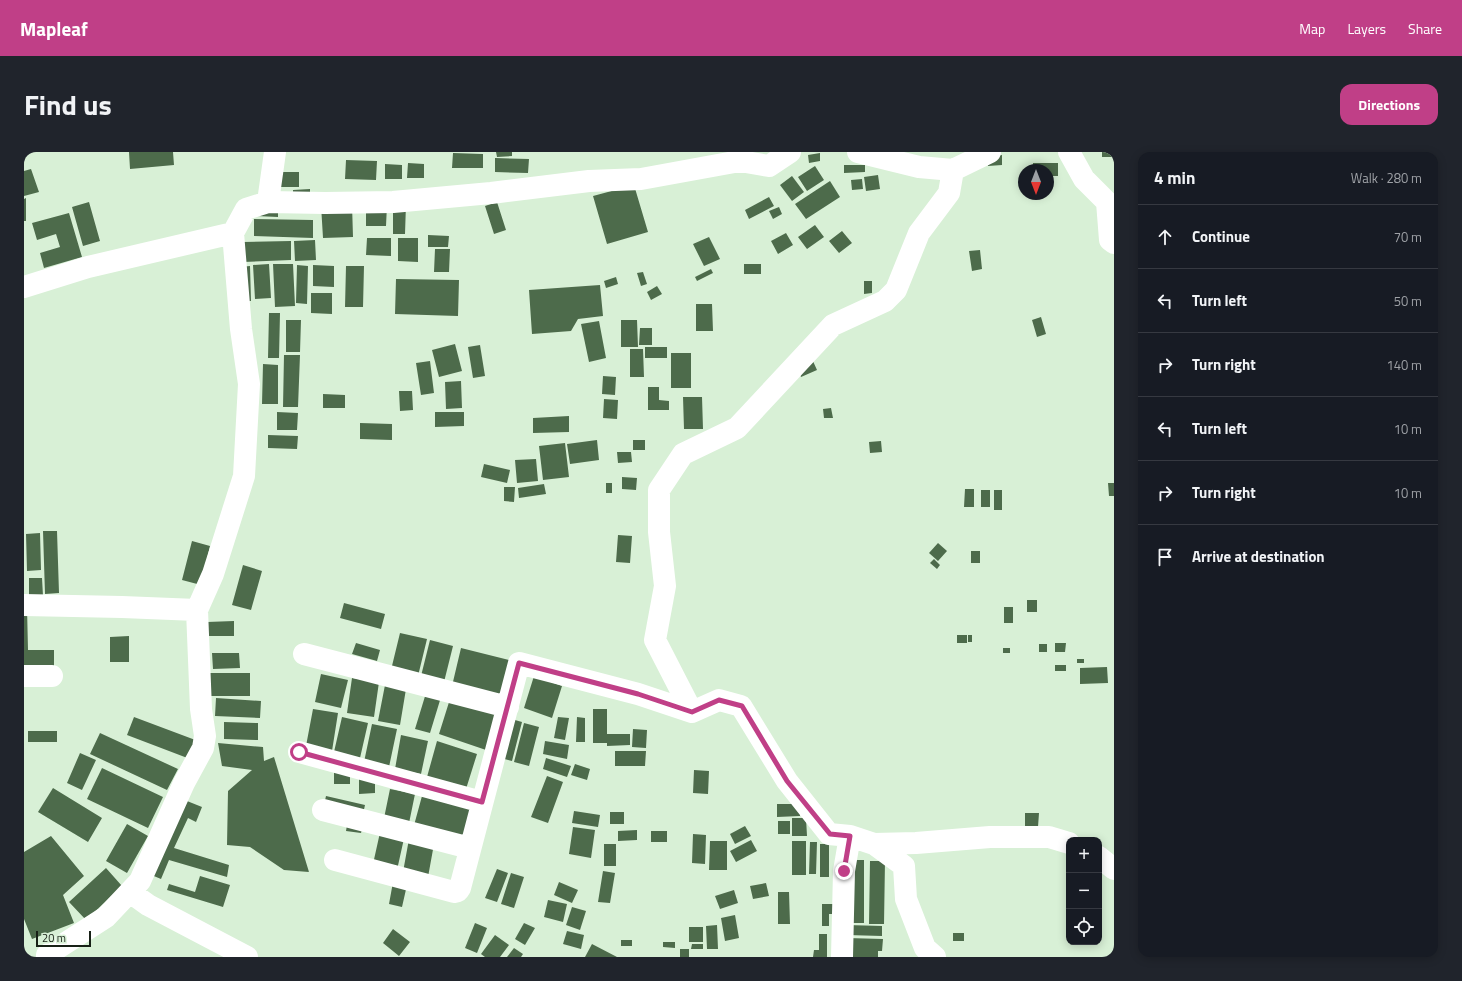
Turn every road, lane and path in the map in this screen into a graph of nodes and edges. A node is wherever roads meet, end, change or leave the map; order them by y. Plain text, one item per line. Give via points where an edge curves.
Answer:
1 (275, 152) edge
2 (790, 152) edge
3 (858, 152) edge
4 (990, 152) edge
5 (1069, 152) edge
6 (953, 170) junction
7 (268, 202) junction
8 (1111, 202) edge
9 (233, 233) junction
10 (1114, 243) edge
11 (24, 287) edge
12 (24, 605) edge
13 (197, 610) junction
14 (304, 654) dead end
15 (24, 676) edge
16 (52, 676) dead end
17 (508, 707) junction
18 (692, 712) junction
19 (299, 752) dead end
20 (482, 802) junction
21 (323, 810) dead end
22 (850, 836) junction
23 (1066, 842) edge
24 (874, 844) junction
25 (470, 848) junction
26 (1102, 859) edge
27 (335, 860) dead end
28 (1114, 869) edge
29 (130, 892) junction
30 (46, 956) edge
31 (246, 957) edge
32 (842, 957) edge
33 (935, 957) edge

1 - 7 street
2 - 7 street via 769,166 740,161 641,179 589,181 394,202
3 - 6 street via 919,167
4 - 6 street
5 - 8 street via 1084,179
6 - 18 street via 949,193 919,233 896,290 885,301 833,325 737,428 683,454 660,490 659,532 665,586 656,640
7 - 9 street via 246,209
8 - 10 street via 1110,240
9 - 11 street via 88,267
9 - 13 street via 248,384 244,476 214,574
12 - 13 street
13 - 29 street via 201,709 205,736 203,748 184,783 140,881
14 - 17 street
15 - 16 street
17 - 18 street via 519,663 638,694
17 - 20 street
18 - 22 street via 719,700 742,706 787,781 830,834
19 - 20 street
20 - 25 street
21 - 25 street
22 - 24 street
22 - 32 street via 844,871
23 - 24 street via 1049,837 990,837
24 - 33 street via 904,866 906,899 925,948
25 - 27 street via 460,888 454,892
26 - 28 street
29 - 30 street via 106,917
29 - 31 street via 148,905

